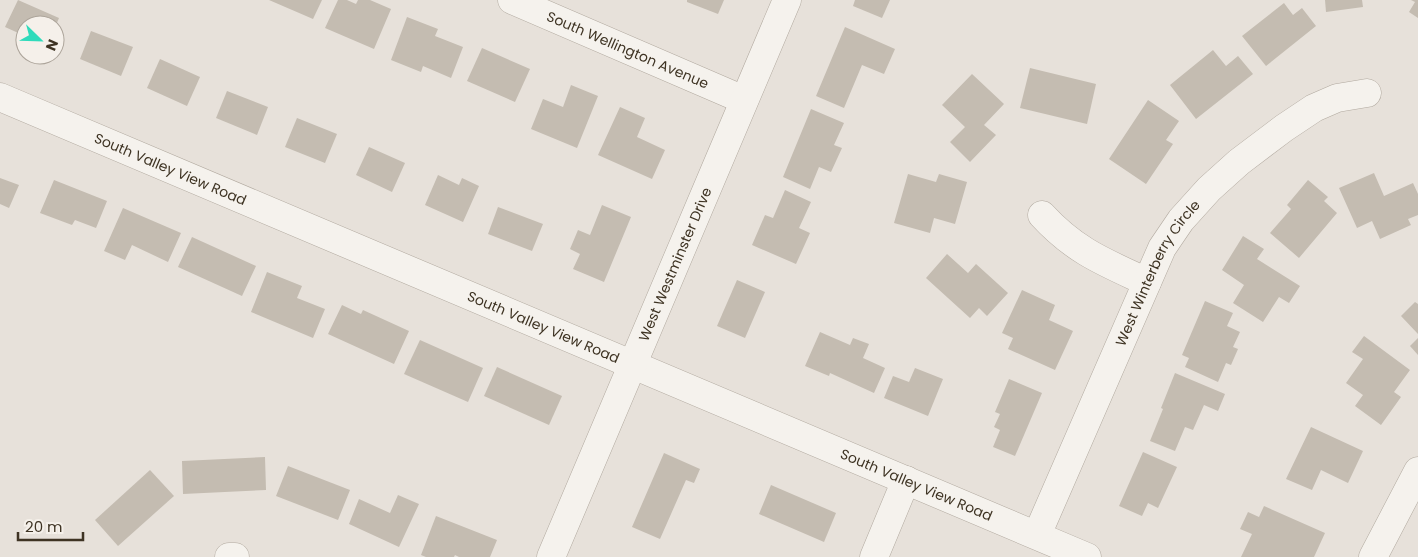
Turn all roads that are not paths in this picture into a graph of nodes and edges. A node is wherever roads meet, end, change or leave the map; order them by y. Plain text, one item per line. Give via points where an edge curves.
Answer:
1 (512, 0) edge
2 (787, 0) edge
3 (1367, 93) dead end
4 (0, 97) edge
5 (744, 100) junction
6 (1042, 215) dead end
7 (1147, 282) junction
8 (632, 365) junction
9 (1418, 471) edge
10 (906, 480) junction
11 (1037, 535) junction
12 (229, 557) edge
13 (234, 557) edge
14 (551, 557) edge
15 (874, 557) edge
16 (1087, 557) edge
17 (1373, 557) edge

1 - 5 street, South Wellington Avenue
2 - 5 street, West Westminster Drive
3 - 7 street, West Winterberry Circle via 1337,98 1314,108 1239,162 1181,220 1162,248
4 - 8 street, South Valley View Road
5 - 8 street, West Westminster Drive
6 - 7 street via 1058,232 1094,258
7 - 11 street, West Winterberry Circle
8 - 10 street, South Valley View Road
8 - 14 street, West Westminster Drive
9 - 17 street
10 - 11 street, South Valley View Road
10 - 15 street
11 - 16 street, South Valley View Road
12 - 13 street

